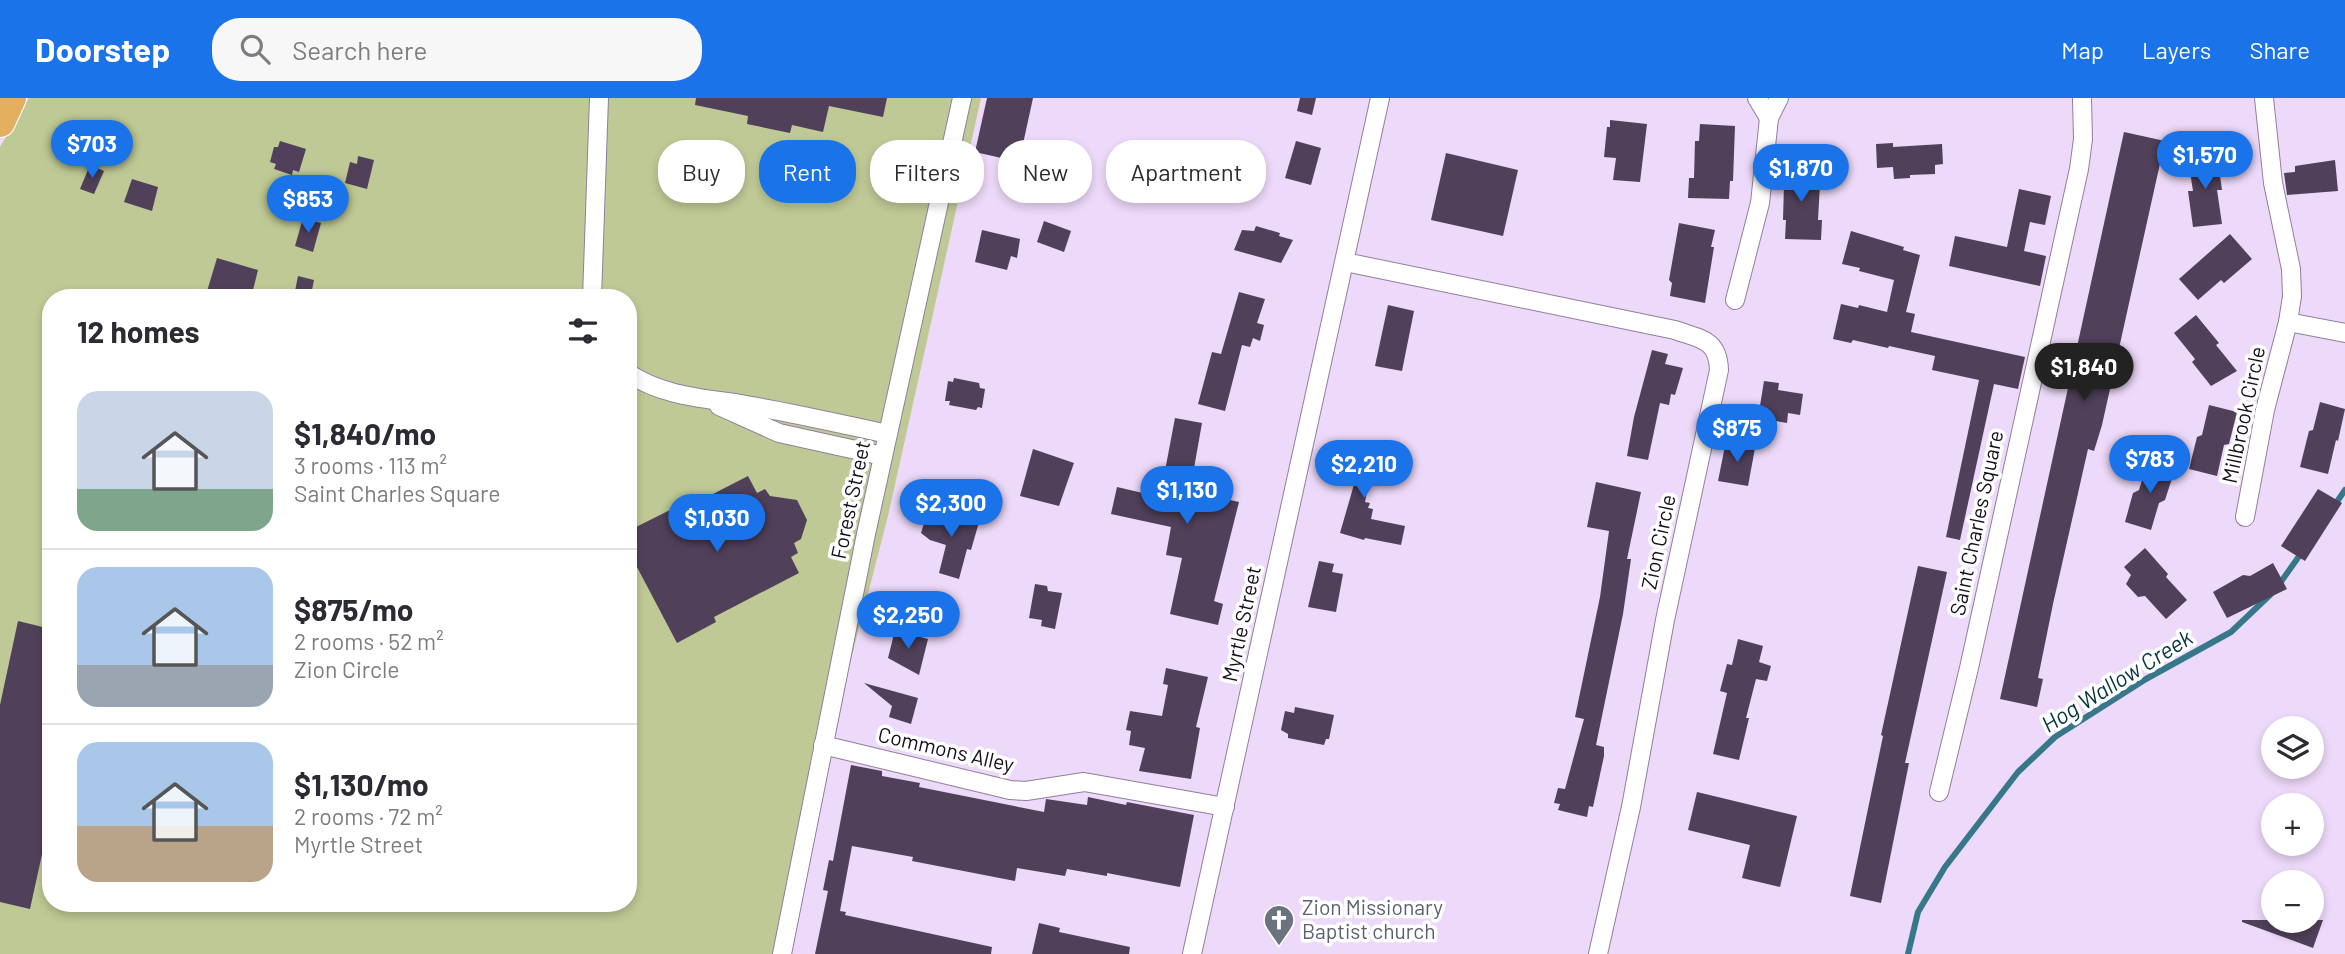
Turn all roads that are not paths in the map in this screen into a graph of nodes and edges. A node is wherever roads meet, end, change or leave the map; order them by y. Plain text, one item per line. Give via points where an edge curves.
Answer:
1 (11, 98) edge
2 (598, 98) edge
3 (962, 98) edge
4 (1380, 98) edge
5 (1757, 98) edge
6 (1779, 98) edge
7 (2082, 98) edge
8 (2264, 98) edge
9 (1769, 118) junction
10 (0, 122) edge
11 (1345, 262) junction
12 (592, 289) edge
13 (1735, 300) dead end
14 (2288, 322) junction
15 (2345, 333) edge
16 (637, 379) edge
17 (709, 401) junction
18 (888, 434) junction
19 (883, 456) junction
20 (2245, 517) dead end
21 (823, 745) junction
22 (1939, 792) dead end
23 (1225, 807) junction
24 (782, 954) edge
25 (1192, 954) edge
26 (1598, 954) edge

1 - 10 highway
2 - 12 street
3 - 18 street, Forest Street
4 - 11 street, Myrtle Street
5 - 9 street
6 - 9 street
7 - 22 street, Saint Charles Square via 2079,169
8 - 14 street, Millbrook Circle via 2273,183 2291,269
9 - 13 street via 1760,203
11 - 23 street, Myrtle Street
11 - 26 street, Zion Circle via 1675,330 1706,341 1718,357
14 - 15 street
14 - 20 street, Millbrook Circle via 2265,410
16 - 17 street
17 - 18 street
17 - 19 street via 779,433
18 - 19 street, Forest Street
19 - 21 street, Forest Street
21 - 23 street, Commons Alley via 1010,790 1084,782
21 - 24 street, Forest Street
23 - 25 street, Myrtle Street

